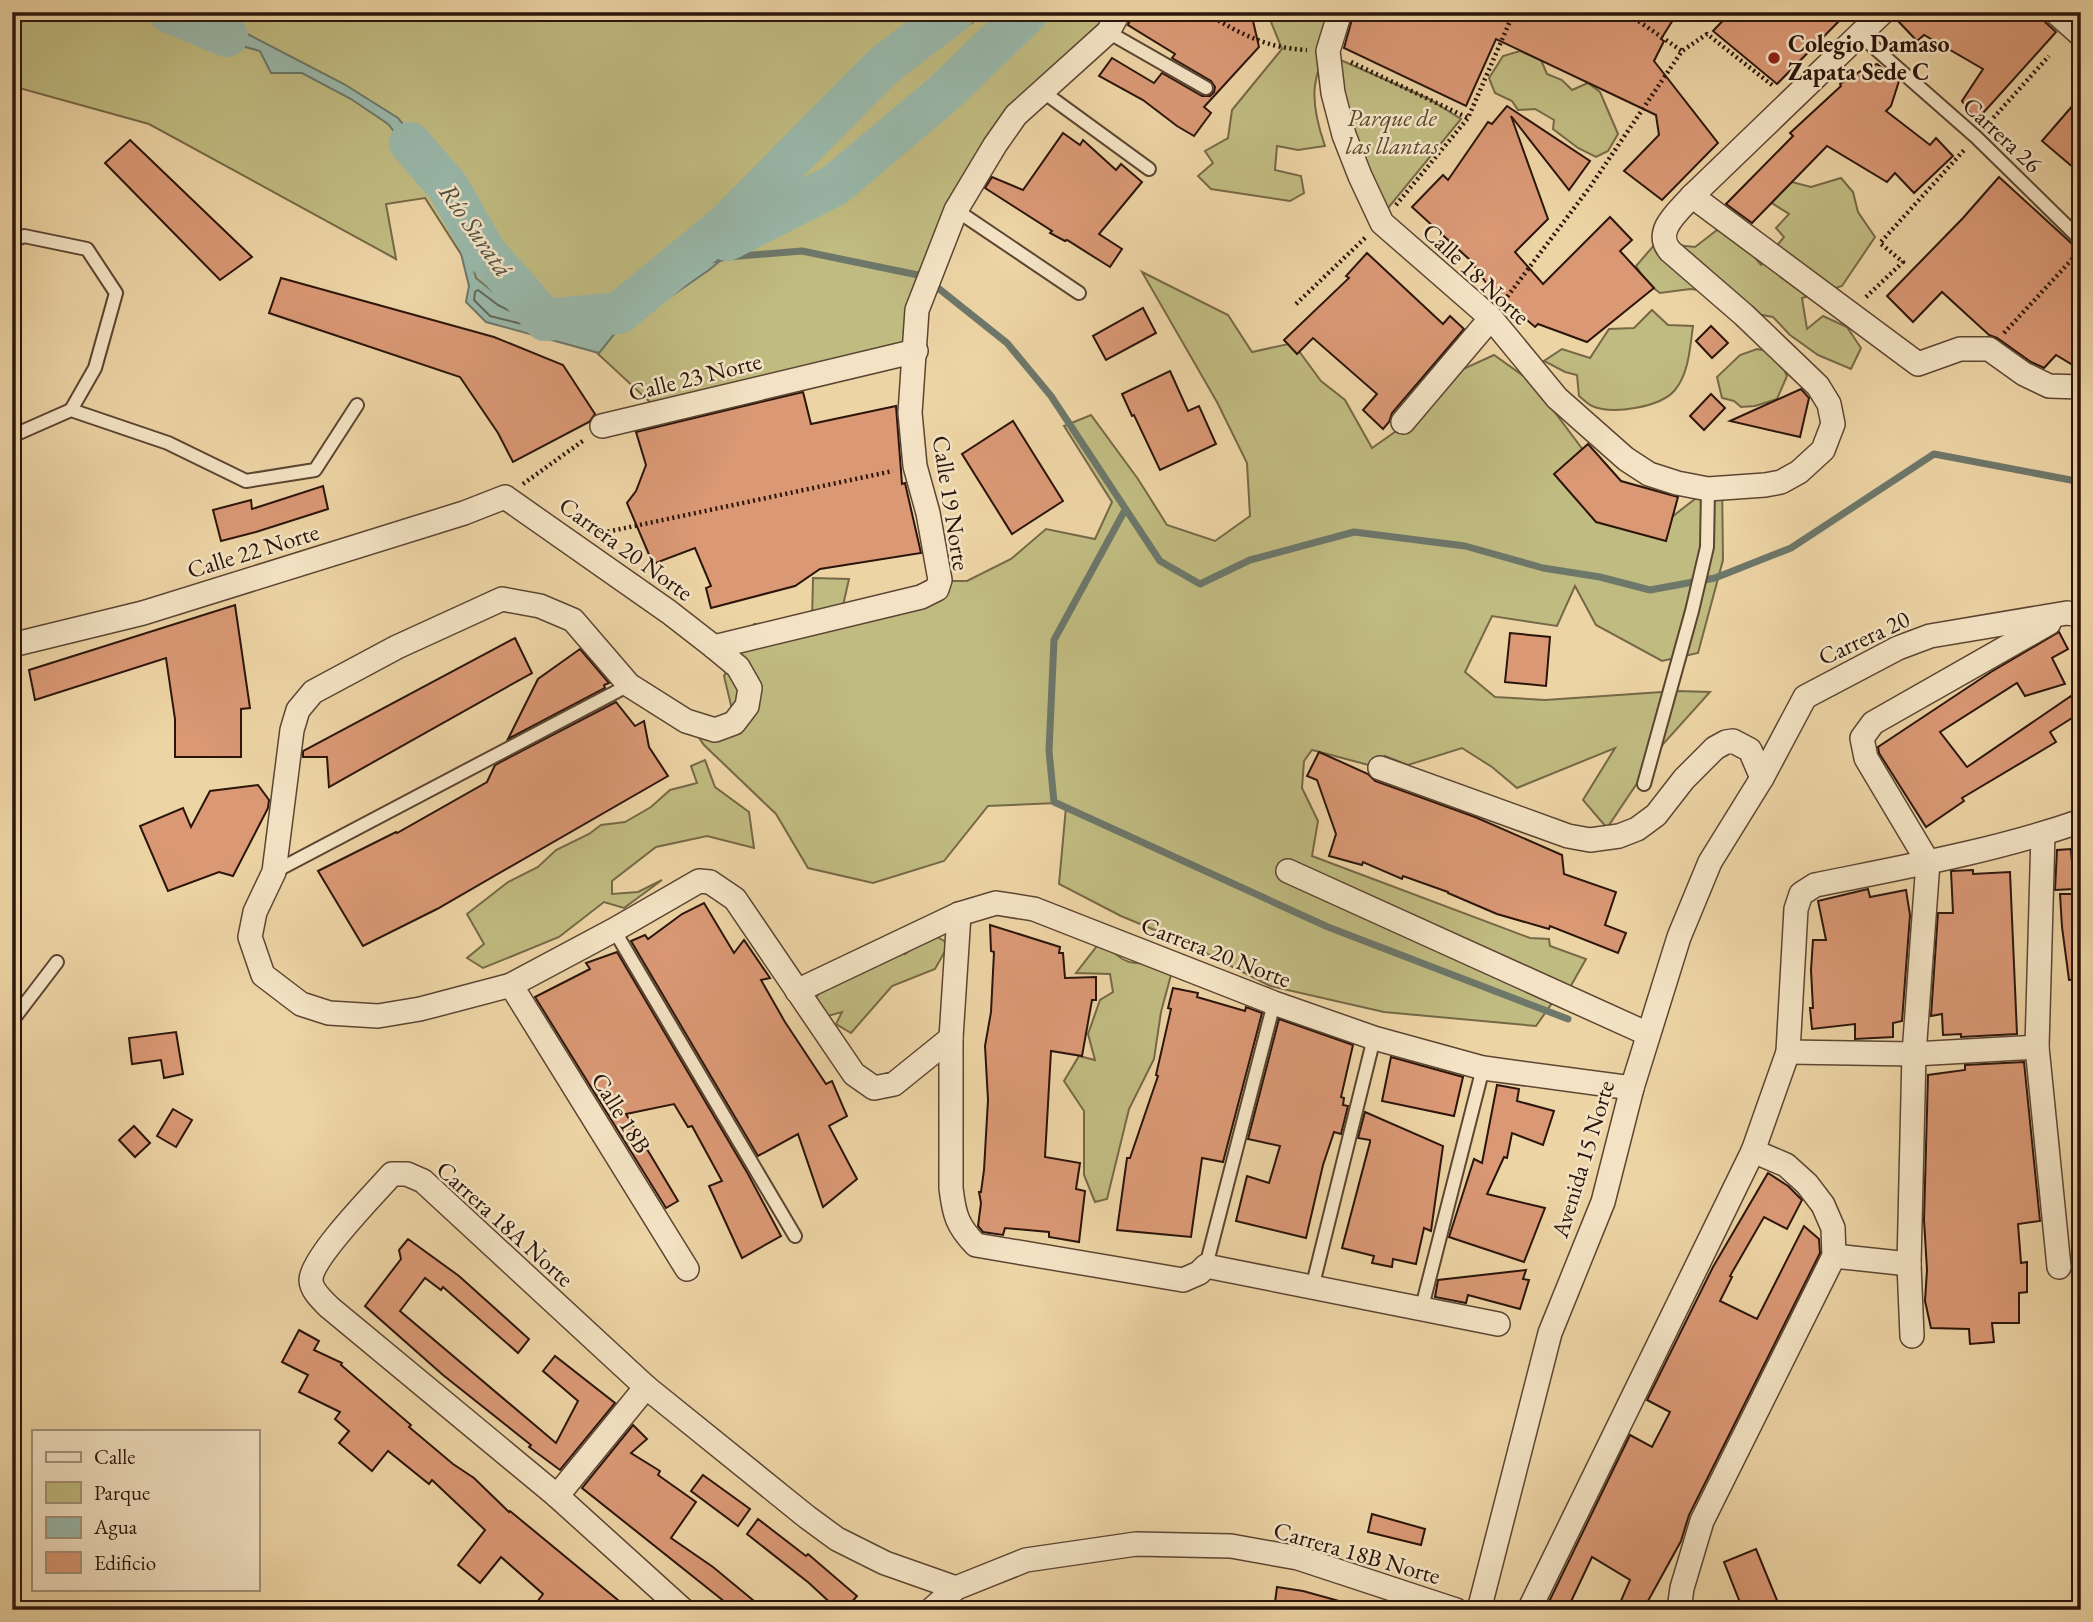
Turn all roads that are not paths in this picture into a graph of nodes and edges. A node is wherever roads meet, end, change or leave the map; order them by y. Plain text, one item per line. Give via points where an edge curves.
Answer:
1 (1340, 12) edge
2 (1883, 12) edge
3 (2055, 12) edge
4 (1113, 22) edge
5 (1860, 35) junction
6 (2081, 35) edge
7 (1206, 88) dead end
8 (1042, 91) junction
9 (1149, 169) dead end
10 (1692, 197) junction
11 (956, 211) junction
12 (2081, 240) edge
13 (12, 241) edge
14 (1079, 293) dead end
15 (1491, 318) junction
16 (916, 351) junction
17 (2081, 387) edge
18 (357, 405) dead end
19 (71, 410) junction
20 (1403, 422) dead end
21 (603, 426) road end
22 (12, 436) edge
23 (1708, 489) junction
24 (505, 497) joint
25 (2074, 614) edge
26 (12, 645) edge
27 (714, 647) junction
28 (629, 685) junction
29 (1380, 768) dead end
30 (1762, 778) junction
31 (1644, 784) dead end
32 (2081, 821) edge
33 (2043, 834) junction
34 (1928, 862) junction
35 (1288, 871) dead end
36 (274, 872) junction
37 (959, 914) junction
38 (614, 930) junction
39 (58, 962) dead end
40 (511, 985) junction
41 (797, 991) junction
42 (1274, 1003) junction
43 (12, 1021) edge
44 (1648, 1034) junction
45 (951, 1038) junction
46 (1374, 1038) junction
47 (2037, 1047) junction
48 (1788, 1052) junction
49 (1914, 1054) junction
50 (1483, 1068) junction
51 (1632, 1088) junction
52 (1753, 1151) junction
53 (795, 1236) dead end
54 (1834, 1256) junction
55 (1909, 1264) junction
56 (1206, 1266) junction
57 (2059, 1267) dead end
58 (687, 1269) dead end
59 (1312, 1288) junction
60 (1422, 1307) junction
61 (1498, 1324) dead end
62 (1912, 1336) dead end
63 (646, 1387) junction
64 (557, 1496) junction
65 (956, 1588) junction
66 (683, 1610) edge
67 (931, 1610) edge
68 (1456, 1610) edge
69 (1479, 1610) edge
70 (1529, 1610) edge
71 (1679, 1610) edge

1 - 15 street, Calle 18 Norte via 1328,51 1333,93 1348,145 1382,223
2 - 5 street, Calle 18 Norte
3 - 6 street
4 - 7 lane
4 - 8 street, Calle 19 Norte
5 - 10 street, Calle 18 Norte
5 - 12 lane, Carrera 26 via 1976,137
8 - 9 lane
8 - 11 street, Calle 19 Norte via 1016,115
10 - 17 street via 1919,364 1960,349 1989,349 2049,386
10 - 23 street, Calle 18 Norte via 1667,224 1666,246 1818,386 1829,404 1833,424 1823,450 1781,482
11 - 14 lane
11 - 16 street, Calle 19 Norte via 917,310
13 - 19 lane via 24,236 87,249 116,293 95,368
15 - 20 street
15 - 23 street, Calle 18 Norte via 1558,398 1626,458 1649,474
16 - 21 street, Calle 23 Norte
16 - 27 street, Calle 19 Norte via 910,412 915,466 940,580 937,589 921,597
18 - 19 lane via 315,470 246,481 168,443
19 - 22 lane
23 - 31 lane via 1707,547
24 - 26 street, Calle 22 Norte via 156,609
24 - 27 street, Carrera 20 Norte
25 - 30 street, Carrera 20 via 1930,636 1898,648 1805,697
25 - 34 street via 1873,723 1862,738 1866,758
27 - 28 street, Carrera 20 Norte via 738,667 750,688 747,706 734,723 715,730 686,721
28 - 36 lane
28 - 36 street via 573,620 540,606 502,599 397,647 313,692 298,710
29 - 30 street via 1590,840 1619,836 1656,816 1684,779 1726,742 1750,750
30 - 44 street, Avenida 15 Norte via 1710,862 1679,937
32 - 33 street
33 - 34 street
33 - 47 street
34 - 48 street via 1815,885 1801,894 1796,909
34 - 49 street
35 - 44 street
36 - 40 street via 255,912 250,937 253,953 263,975 301,1004 329,1013 378,1016
37 - 41 street, Carrera 20 Norte
37 - 42 street, Carrera 20 Norte via 996,903 1034,909
37 - 45 street
38 - 40 street
38 - 41 street via 699,881 710,882 735,899
38 - 53 lane
39 - 43 lane
40 - 58 street, Calle 18B
41 - 45 street via 854,1074 874,1088 894,1084
42 - 46 street, Carrera 20 Norte
42 - 56 lane
44 - 51 street, Avenida 15 Norte
45 - 56 street via 953,1212 976,1245 1183,1280
46 - 50 street, Carrera 20 Norte
46 - 59 lane
47 - 49 street
47 - 57 street
48 - 49 street
48 - 52 street
49 - 55 street
50 - 51 street, Carrera 20 Norte
50 - 60 lane
51 - 69 street, Avenida 15 Norte via 1603,1202 1550,1333
52 - 54 street via 1786,1165 1807,1184 1833,1228
52 - 70 street
54 - 55 street
54 - 71 street via 1702,1521
55 - 62 street
56 - 59 street
59 - 60 street
60 - 61 street
63 - 64 street
63 - 64 street, Carrera 18A Norte via 423,1181 392,1174 333,1242 315,1266 311,1280 329,1307
63 - 65 street, Carrera 18A Norte via 837,1539 885,1563
64 - 66 street, Carrera 18A Norte
65 - 67 street, Carrera 18B Norte
65 - 68 street, Carrera 18B Norte via 1026,1560 1095,1549 1136,1544 1231,1546 1298,1558

